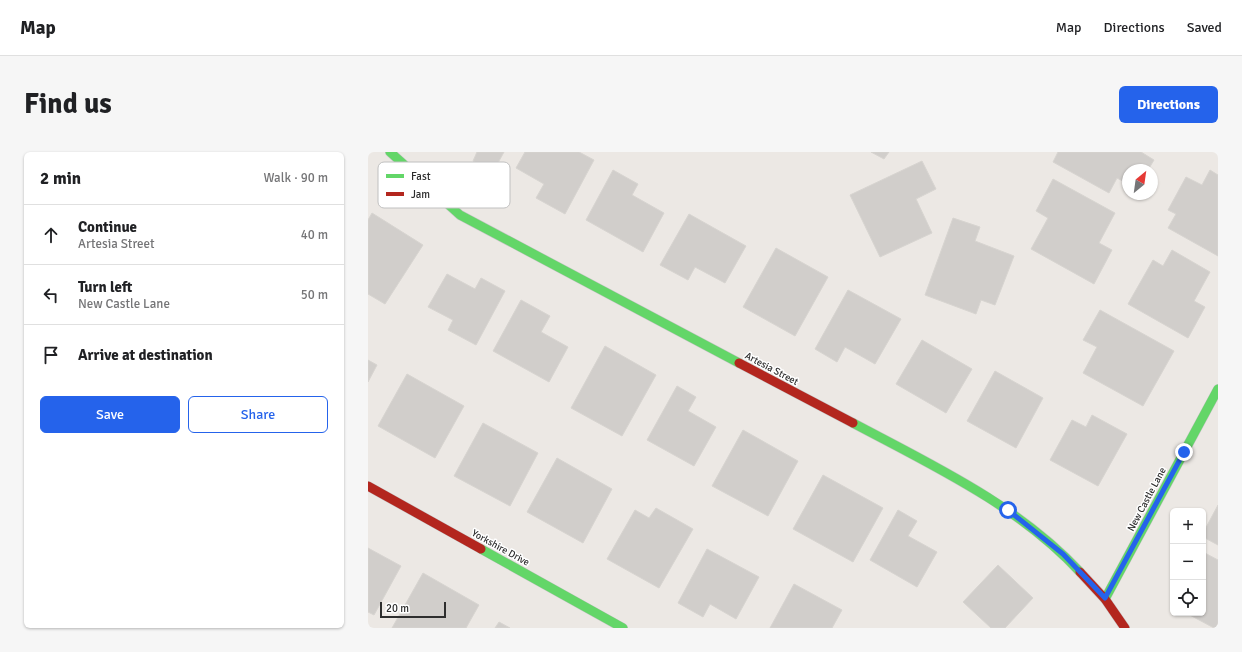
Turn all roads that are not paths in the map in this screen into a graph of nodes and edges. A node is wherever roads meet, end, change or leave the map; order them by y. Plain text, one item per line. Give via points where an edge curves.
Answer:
1 (390, 152) edge
2 (401, 162) edge
3 (452, 208) edge
4 (1218, 389) edge
5 (368, 486) edge
6 (1105, 598) junction
7 (623, 628) edge
8 (1125, 628) edge

1 - 2 street, Artesia Street
3 - 6 street, Artesia Street via 460,215 945,472 1008,510 1063,554
4 - 6 street, New Castle Lane
5 - 7 street, Yorkshire Drive
6 - 8 street, Artesia Street

